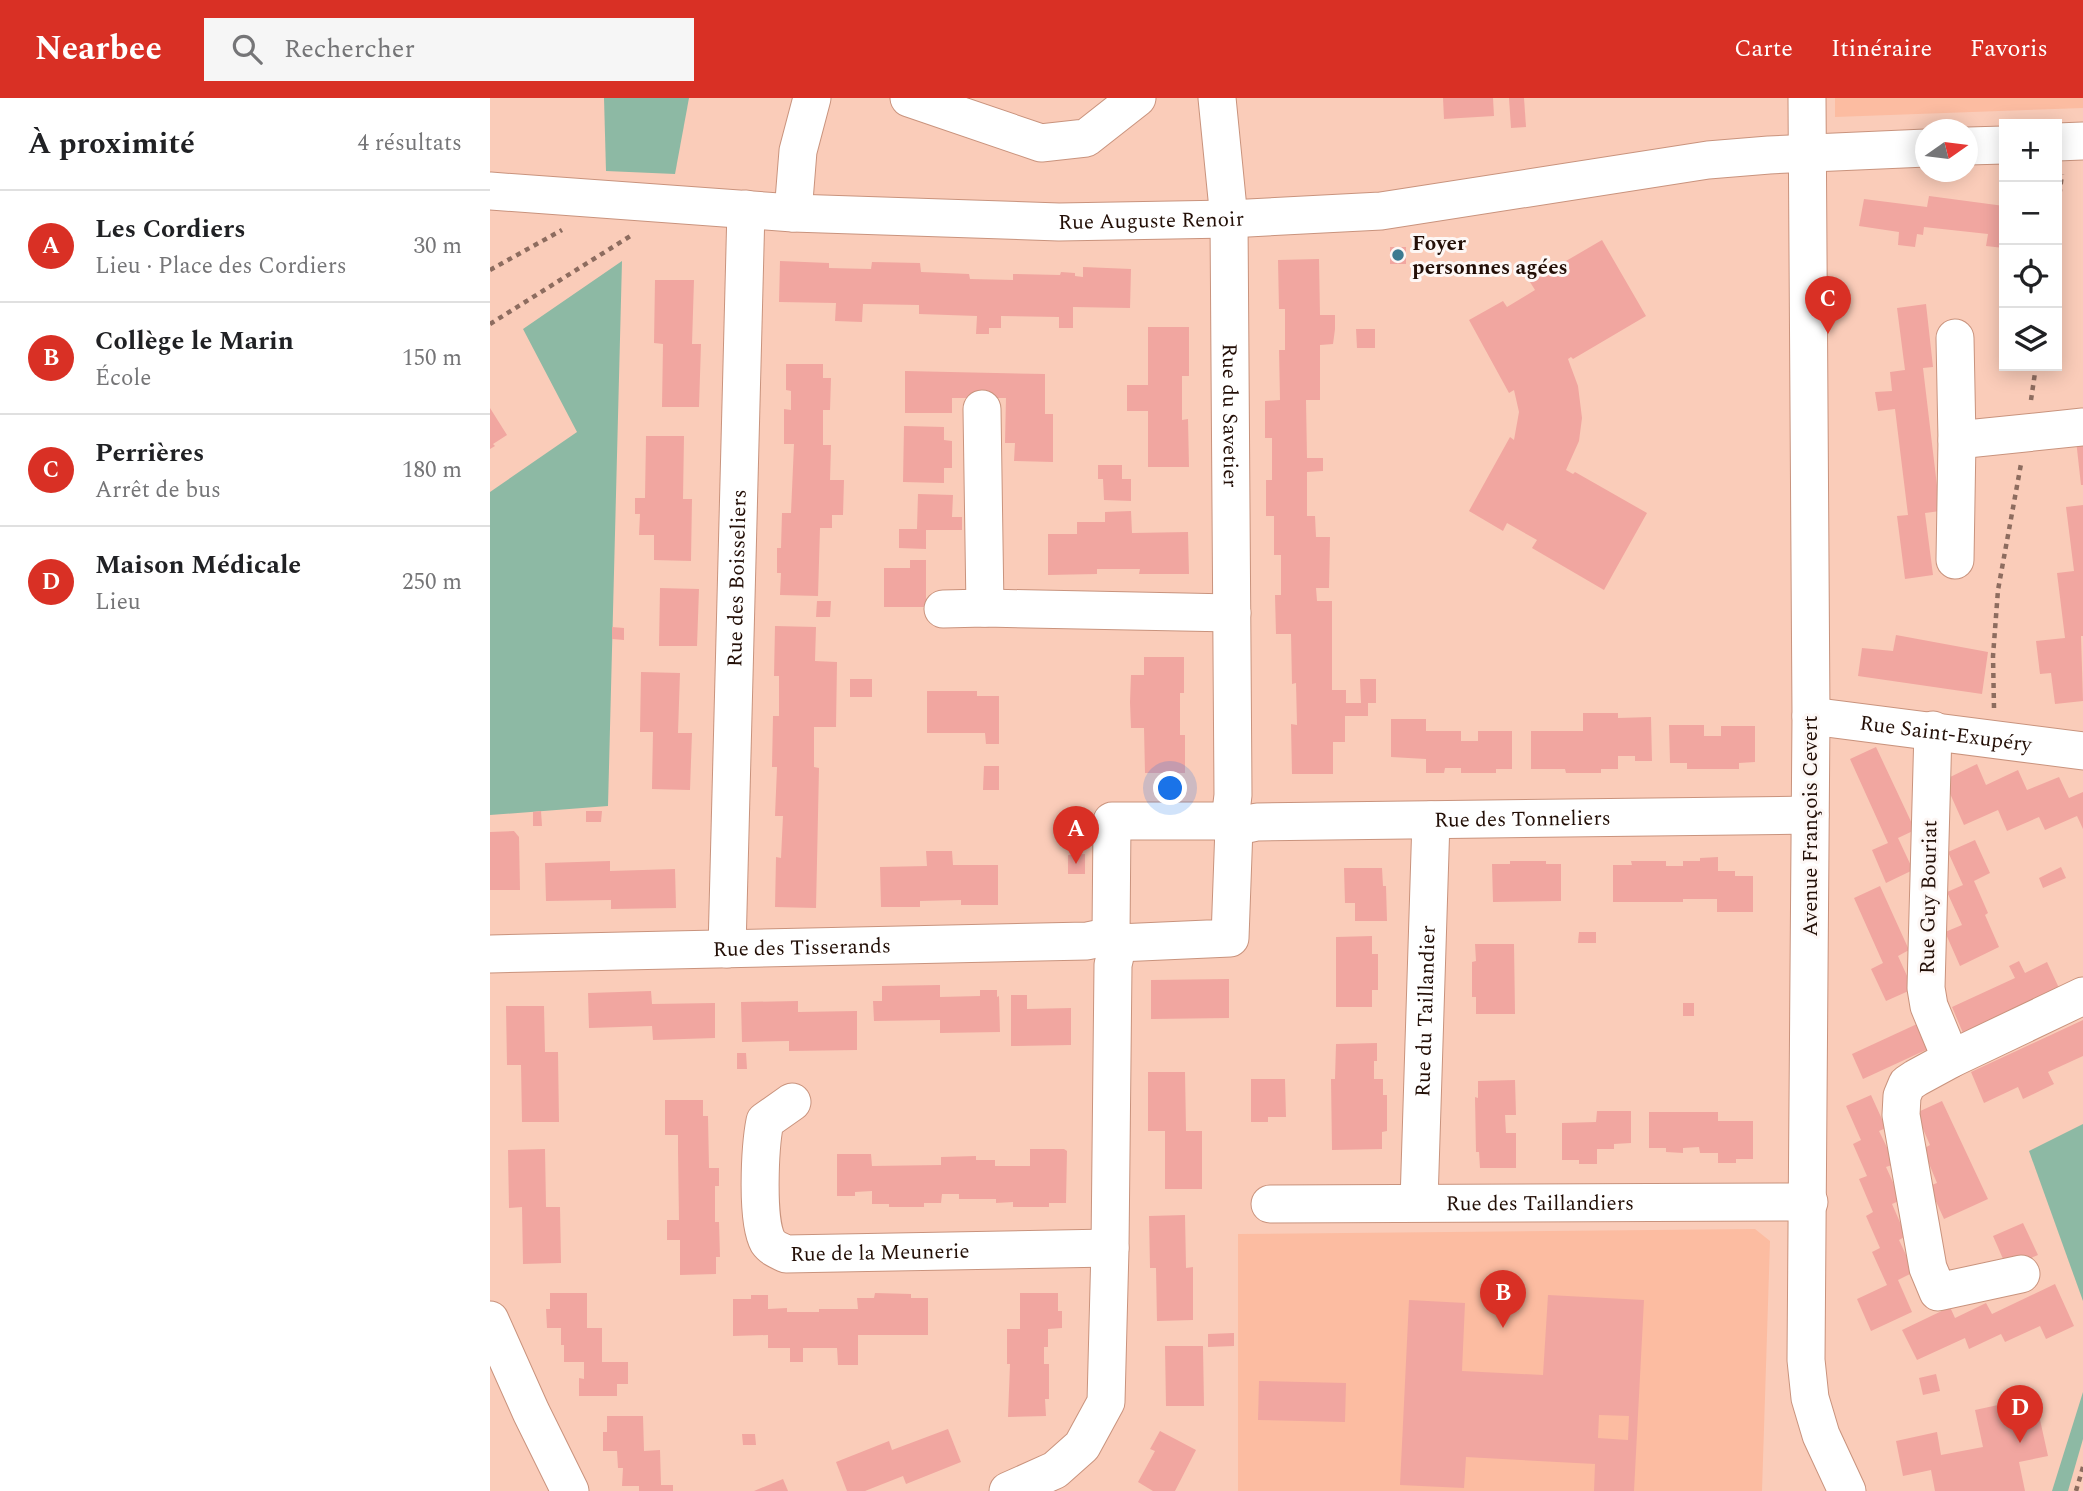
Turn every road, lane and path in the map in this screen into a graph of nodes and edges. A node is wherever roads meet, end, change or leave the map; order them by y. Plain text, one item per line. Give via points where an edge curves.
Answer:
1 (812, 98) edge
2 (909, 98) edge
3 (1137, 98) edge
4 (1217, 98) edge
5 (1807, 98) edge
6 (2069, 142) edge
7 (1999, 145) edge
8 (1978, 146) edge
9 (1915, 148) edge
10 (1807, 153) junction
11 (2062, 185) edge
12 (490, 191) edge
13 (682, 204) junction
14 (746, 209) junction
15 (793, 213) junction
16 (1229, 219) junction
17 (573, 225) dead end
18 (490, 270) edge
19 (490, 324) edge
20 (1955, 338) dead end
21 (2035, 371) edge
22 (982, 409) dead end
23 (2083, 427) edge
24 (2027, 433) junction
25 (1957, 440) junction
26 (1955, 560) dead end
27 (985, 608) junction
28 (943, 609) dead end
29 (1231, 612) junction
30 (1811, 716) junction
31 (1933, 730) junction
32 (1995, 738) junction
33 (2083, 751) edge
34 (1810, 815) junction
35 (1431, 820) junction
36 (1232, 824) junction
37 (1115, 940) junction
38 (727, 949) junction
39 (490, 954) edge
40 (2083, 996) edge
41 (1951, 1059) junction
42 (792, 1102) dead end
43 (1419, 1202) junction
44 (1809, 1202) junction
45 (1270, 1204) dead end
46 (1110, 1248) junction
47 (2021, 1274) dead end
48 (490, 1320) edge
49 (2083, 1467) edge
50 (570, 1491) edge
51 (1008, 1491) edge
52 (1847, 1491) edge
53 (2076, 1491) edge

1 - 15 street via 798,150
2 - 3 street via 1041,144 1086,138
4 - 16 street, Rue du Savetier
5 - 10 street, Avenue François Cevert
6 - 11 path
7 - 8 street
9 - 10 street, Rue Auguste Renoir
10 - 16 street, Rue Auguste Renoir via 1708,160 1381,211
10 - 30 street, Avenue François Cevert
12 - 13 street, Rue Auguste Renoir
13 - 14 street, Rue Auguste Renoir
13 - 19 path
14 - 15 street, Rue Auguste Renoir
14 - 38 street, Rue des Boisseliers
15 - 16 street, Rue Auguste Renoir via 1059,222
16 - 29 street, Rue du Savetier
17 - 18 path
20 - 25 street
21 - 24 path
22 - 27 street
23 - 24 street
24 - 25 street
24 - 32 path via 1998,590 1993,656
25 - 26 street
27 - 28 street
27 - 29 street
29 - 36 street, Rue du Savetier
30 - 31 street, Rue Saint-Exupéry
30 - 34 street, Avenue François Cevert
31 - 32 street, Rue Saint-Exupéry
31 - 41 street, Rue Guy Bouriat via 1926,988
32 - 33 street, Rue Saint-Exupéry
34 - 35 street, Rue des Tonneliers
34 - 44 street, Avenue François Cevert
35 - 36 street, Rue des Tonneliers
35 - 43 street, Rue du Taillandier
36 - 37 street, Rue des Tisserands via 1230,938
36 - 37 street, Rue des Tonneliers via 1112,821
37 - 38 street, Rue des Tisserands
37 - 46 street
38 - 39 street, Rue des Tisserands
40 - 41 street
41 - 47 street via 1907,1084 1902,1096 1901,1115 1928,1268 1938,1292
42 - 46 street, Rue de la Meunerie via 765,1121 761,1144 763,1229 769,1245 786,1254
43 - 44 street, Rue des Taillandiers
43 - 45 street, Rue des Taillandiers
44 - 52 street, Avenue François Cevert via 1806,1360 1810,1398
46 - 51 street via 1106,1402 1082,1446 1055,1470
48 - 50 street
49 - 53 path

